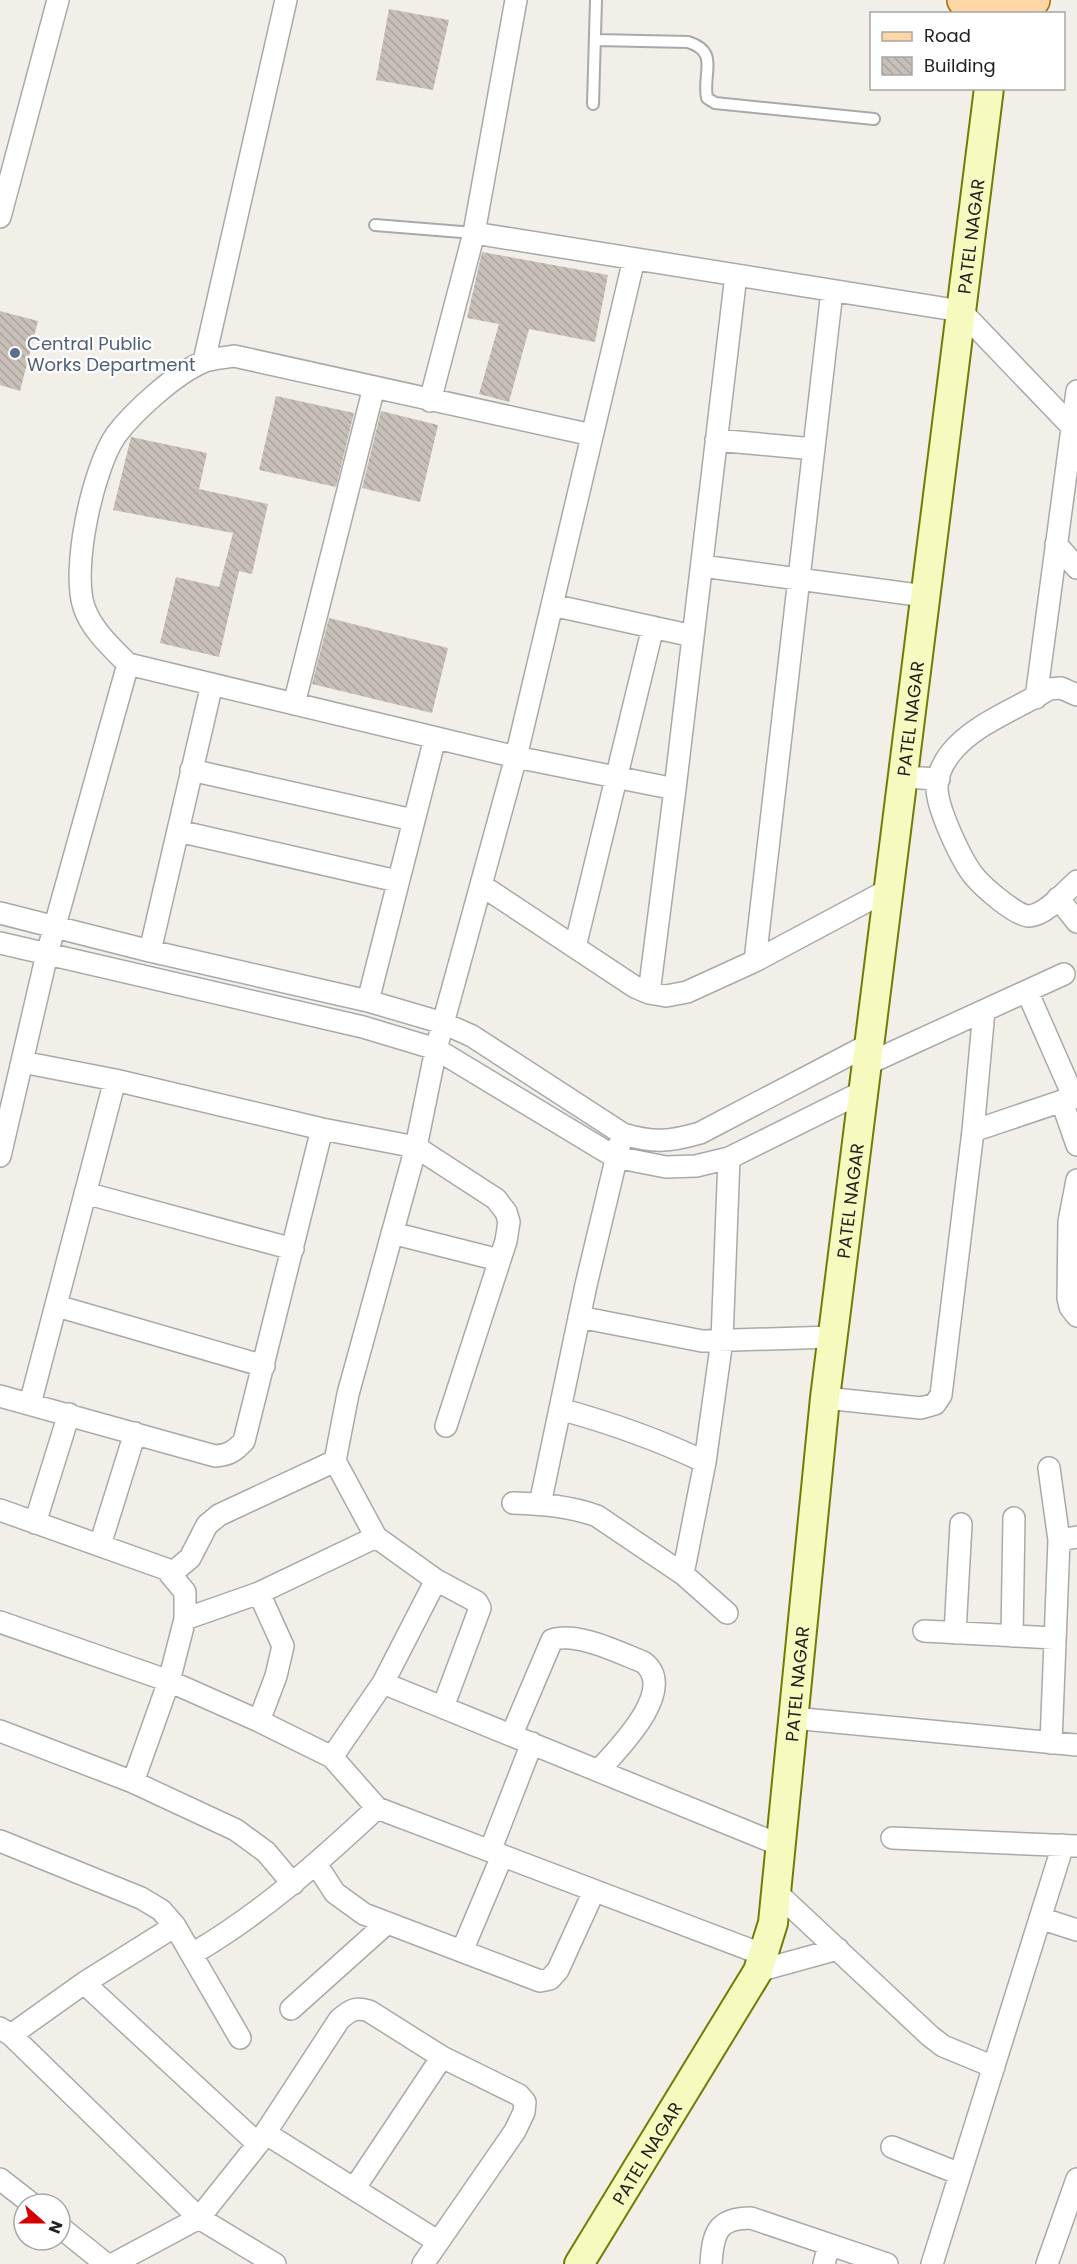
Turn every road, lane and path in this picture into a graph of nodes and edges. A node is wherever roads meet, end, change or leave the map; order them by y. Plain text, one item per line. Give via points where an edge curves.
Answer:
1 (58, 0) edge
2 (286, 0) edge
3 (516, 0) edge
4 (596, 0) edge
5 (1033, 0) edge
6 (984, 4) edge
7 (596, 40) junction
8 (989, 90) edge
9 (593, 104) dead end
10 (874, 120) dead end
11 (0, 217) edge
12 (375, 225) dead end
13 (474, 233) junction
14 (634, 259) junction
15 (736, 275) junction
16 (832, 291) junction
17 (961, 312) junction
18 (204, 361) junction
19 (374, 387) junction
20 (1077, 391) edge
21 (430, 401) junction
22 (1074, 430) edge
23 (592, 435) junction
24 (717, 440) junction
25 (814, 449) junction
26 (1056, 544) junction
27 (702, 566) junction
28 (1077, 568) edge
29 (800, 579) junction
30 (925, 596) junction
31 (552, 605) junction
32 (653, 627) junction
33 (693, 636) junction
34 (128, 664) junction
35 (212, 684) junction
36 (1077, 695) edge
37 (1036, 698) junction
38 (294, 704) junction
39 (435, 738) junction
40 (516, 757) junction
41 (191, 770) junction
42 (902, 777) junction
43 (618, 778) junction
44 (939, 779) junction
45 (675, 789) junction
46 (413, 820) junction
47 (178, 831) junction
48 (397, 881) junction
49 (1077, 881) edge
50 (481, 885) junction
51 (888, 890) junction
52 (1058, 898) junction
53 (0, 913) edge
54 (1077, 922) edge
55 (55, 926) junction
56 (0, 943) edge
57 (574, 947) junction
58 (150, 951) junction
59 (47, 954) junction
60 (755, 961) junction
61 (1064, 974) dead end
62 (1027, 991) junction
63 (649, 993) junction
64 (368, 1001) junction
65 (984, 1011) junction
66 (443, 1023) junction
67 (436, 1048) junction
68 (867, 1055) junction
69 (22, 1062) junction
70 (115, 1080) junction
71 (862, 1092) junction
72 (1071, 1099) edge
73 (322, 1129) junction
74 (973, 1131) junction
75 (623, 1134) junction
76 (1077, 1145) edge
77 (416, 1147) junction
78 (0, 1156) edge
79 (615, 1157) junction
80 (729, 1158) junction
81 (1077, 1180) edge
82 (85, 1193) junction
83 (392, 1233) junction
84 (292, 1249) junction
85 (499, 1260) junction
86 (57, 1306) junction
87 (1077, 1316) edge
88 (579, 1317) junction
89 (832, 1337) junction
90 (722, 1340) junction
91 (264, 1366) junction
92 (0, 1396) edge
93 (825, 1398) junction
94 (30, 1404) junction
95 (560, 1409) junction
96 (69, 1414) junction
97 (446, 1426) dead end
98 (135, 1433) junction
99 (335, 1461) junction
100 (705, 1462) junction
101 (1049, 1468) dead end
102 (513, 1503) dead end
103 (540, 1504) junction
104 (0, 1510) edge
105 (1014, 1518) dead end
106 (35, 1523) junction
107 (962, 1524) dead end
108 (376, 1538) junction
109 (1068, 1538) edge
110 (100, 1545) junction
111 (172, 1573) junction
112 (683, 1574) junction
113 (436, 1580) junction
114 (259, 1593) junction
115 (727, 1613) dead end
116 (185, 1619) junction
117 (0, 1622) edge
118 (924, 1631) dead end
119 (955, 1633) junction
120 (1012, 1635) junction
121 (1054, 1638) junction
122 (169, 1681) junction
123 (383, 1683) junction
124 (443, 1707) junction
125 (793, 1718) junction
126 (259, 1721) junction
127 (0, 1731) edge
128 (512, 1734) junction
129 (532, 1743) junction
130 (1052, 1743) junction
131 (1077, 1745) edge
132 (332, 1758) junction
133 (600, 1769) junction
134 (133, 1782) junction
135 (377, 1808) junction
136 (892, 1838) dead end
137 (0, 1841) edge
138 (780, 1845) junction
139 (1070, 1846) edge
140 (496, 1854) junction
141 (316, 1864) junction
142 (293, 1884) junction
143 (594, 1891) junction
144 (776, 1892) junction
145 (1040, 1918) junction
146 (387, 1923) junction
147 (175, 1926) junction
148 (1077, 1930) edge
149 (838, 1949) junction
150 (462, 1951) junction
151 (192, 1954) junction
152 (761, 1963) junction
153 (84, 1983) junction
154 (291, 2009) dead end
155 (5, 2032) edge
156 (240, 2038) dead end
157 (442, 2057) junction
158 (994, 2067) junction
159 (261, 2139) junction
160 (892, 2147) dead end
161 (960, 2174) junction
162 (1076, 2188) edge
163 (354, 2189) junction
164 (199, 2218) junction
165 (72, 2237) edge
166 (437, 2241) junction
167 (827, 2254) edge
168 (106, 2264) edge
169 (113, 2264) edge
170 (275, 2264) edge
171 (423, 2264) edge
172 (579, 2264) edge
173 (711, 2264) edge
174 (887, 2264) edge
175 (932, 2264) edge
176 (1047, 2264) edge

1 - 11 street
2 - 18 street
3 - 13 street
4 - 7 lane
5 - 6 main road
7 - 9 lane
7 - 10 lane via 688,42 699,46 706,51 708,60 707,98 715,103
8 - 17 street, PATEL NAGAR
12 - 13 lane
13 - 14 street
13 - 21 street
14 - 15 street
14 - 23 street
15 - 16 street
15 - 24 street
16 - 17 street
16 - 25 street
17 - 22 street
17 - 30 street, PATEL NAGAR
18 - 19 street via 234,357
18 - 34 street via 179,375 115,436 83,527 79,580 84,608 103,639
19 - 21 street
19 - 38 street
20 - 22 street
21 - 23 street
22 - 26 street
23 - 31 street
24 - 25 street
24 - 27 street
25 - 29 street
26 - 28 street
26 - 37 street
27 - 29 street
27 - 33 street
29 - 30 street
29 - 60 street
30 - 42 street, PATEL NAGAR
31 - 32 street
31 - 40 street
32 - 33 street
32 - 43 street
33 - 45 street
34 - 35 street
34 - 55 street
35 - 38 street
35 - 41 street
36 - 37 street via 1061,688 1049,689
37 - 44 street via 966,737 949,755
38 - 39 street
39 - 40 street
39 - 46 street
40 - 43 street
40 - 50 street
41 - 46 street
41 - 47 street
42 - 44 street
42 - 51 street, PATEL NAGAR
43 - 45 street
43 - 57 street
44 - 52 street via 942,808 975,877 1017,913 1039,914
45 - 63 street
46 - 48 street
47 - 48 street
47 - 58 street
48 - 64 street
49 - 52 street
50 - 57 street
50 - 66 street
51 - 60 street
51 - 68 street, PATEL NAGAR
52 - 54 street
53 - 55 street
55 - 58 street
55 - 59 street
56 - 59 street
57 - 63 street
58 - 64 street
59 - 67 street via 351,1024
59 - 69 street
60 - 63 street via 687,992 666,996
61 - 62 street
62 - 65 street
62 - 72 street
64 - 66 street
65 - 68 street
65 - 74 street
66 - 67 street
66 - 75 street via 472,1036
67 - 77 street
67 - 79 street
68 - 71 street, PATEL NAGAR
68 - 75 street via 700,1134 651,1142
69 - 70 street
69 - 78 street
70 - 73 street
70 - 82 street
71 - 80 street
71 - 89 street, PATEL NAGAR
72 - 74 street
72 - 76 street
73 - 77 street
73 - 84 street
74 - 93 street via 941,1395 934,1404 921,1408
75 - 79 street
77 - 83 street
77 - 85 street via 496,1199 506,1212 509,1222
79 - 80 street via 666,1167 696,1166
79 - 88 street
80 - 90 street
81 - 87 street via 1070,1222 1068,1298
82 - 84 street
82 - 86 street
83 - 85 street
83 - 99 street via 348,1394
84 - 91 street
85 - 97 street
86 - 91 street
86 - 94 street
88 - 90 street via 702,1341
88 - 95 street
89 - 90 street
89 - 93 street, PATEL NAGAR
90 - 100 street
91 - 98 street via 244,1441 228,1455 215,1456
92 - 94 street
93 - 125 street, PATEL NAGAR
94 - 96 street
95 - 100 street via 623,1426
95 - 103 street
96 - 98 street
96 - 106 street
98 - 110 street
99 - 108 street
99 - 111 street via 219,1515 207,1525 190,1558
100 - 112 street
101 - 109 street
102 - 103 street
103 - 112 street via 597,1516
104 - 106 street
105 - 120 street
106 - 110 street
107 - 119 street
108 - 113 street
108 - 114 street
109 - 121 street
110 - 111 street
111 - 116 street via 185,1592
112 - 115 street
113 - 123 street
113 - 124 street via 477,1602 480,1608
114 - 116 street
114 - 126 street via 283,1646
116 - 122 street
117 - 122 street
118 - 119 street
119 - 120 street
120 - 121 street
121 - 130 street
122 - 126 street
122 - 134 street
123 - 124 street
123 - 132 street
124 - 128 street
125 - 130 street
125 - 138 street, PATEL NAGAR
126 - 132 street
127 - 134 street
128 - 129 street
128 - 133 street via 552,1640 579,1639 644,1662 655,1680 652,1698 638,1725
129 - 133 street
129 - 140 street
130 - 131 street
132 - 135 street
133 - 138 street
134 - 142 street via 250,1839
135 - 140 street
135 - 141 street
136 - 139 street
137 - 147 street via 141,1898 161,1910
138 - 144 street, PATEL NAGAR
139 - 145 street
140 - 143 street
140 - 150 street
141 - 142 street
141 - 146 street via 335,1893 350,1906
142 - 151 street
143 - 150 street via 566,1955 550,1979 540,1981
143 - 152 street
144 - 149 street
144 - 152 street, PATEL NAGAR via 773,1923
145 - 148 street
145 - 158 street
146 - 150 street
146 - 154 street
147 - 151 street
147 - 153 street
149 - 152 street
149 - 158 street via 943,2046
151 - 156 street
152 - 172 street, PATEL NAGAR
153 - 155 street
153 - 159 street
155 - 164 street
157 - 159 street via 369,2011 350,2010 339,2020
157 - 163 street
157 - 166 street via 519,2095 525,2102 515,2131
158 - 161 street
159 - 163 street
159 - 164 street
160 - 161 street
161 - 175 street
162 - 176 street
163 - 166 street
164 - 169 street
164 - 170 street
165 - 168 street
166 - 171 street
167 - 173 street via 751,2218 734,2218 719,2227 712,2245
167 - 174 street

